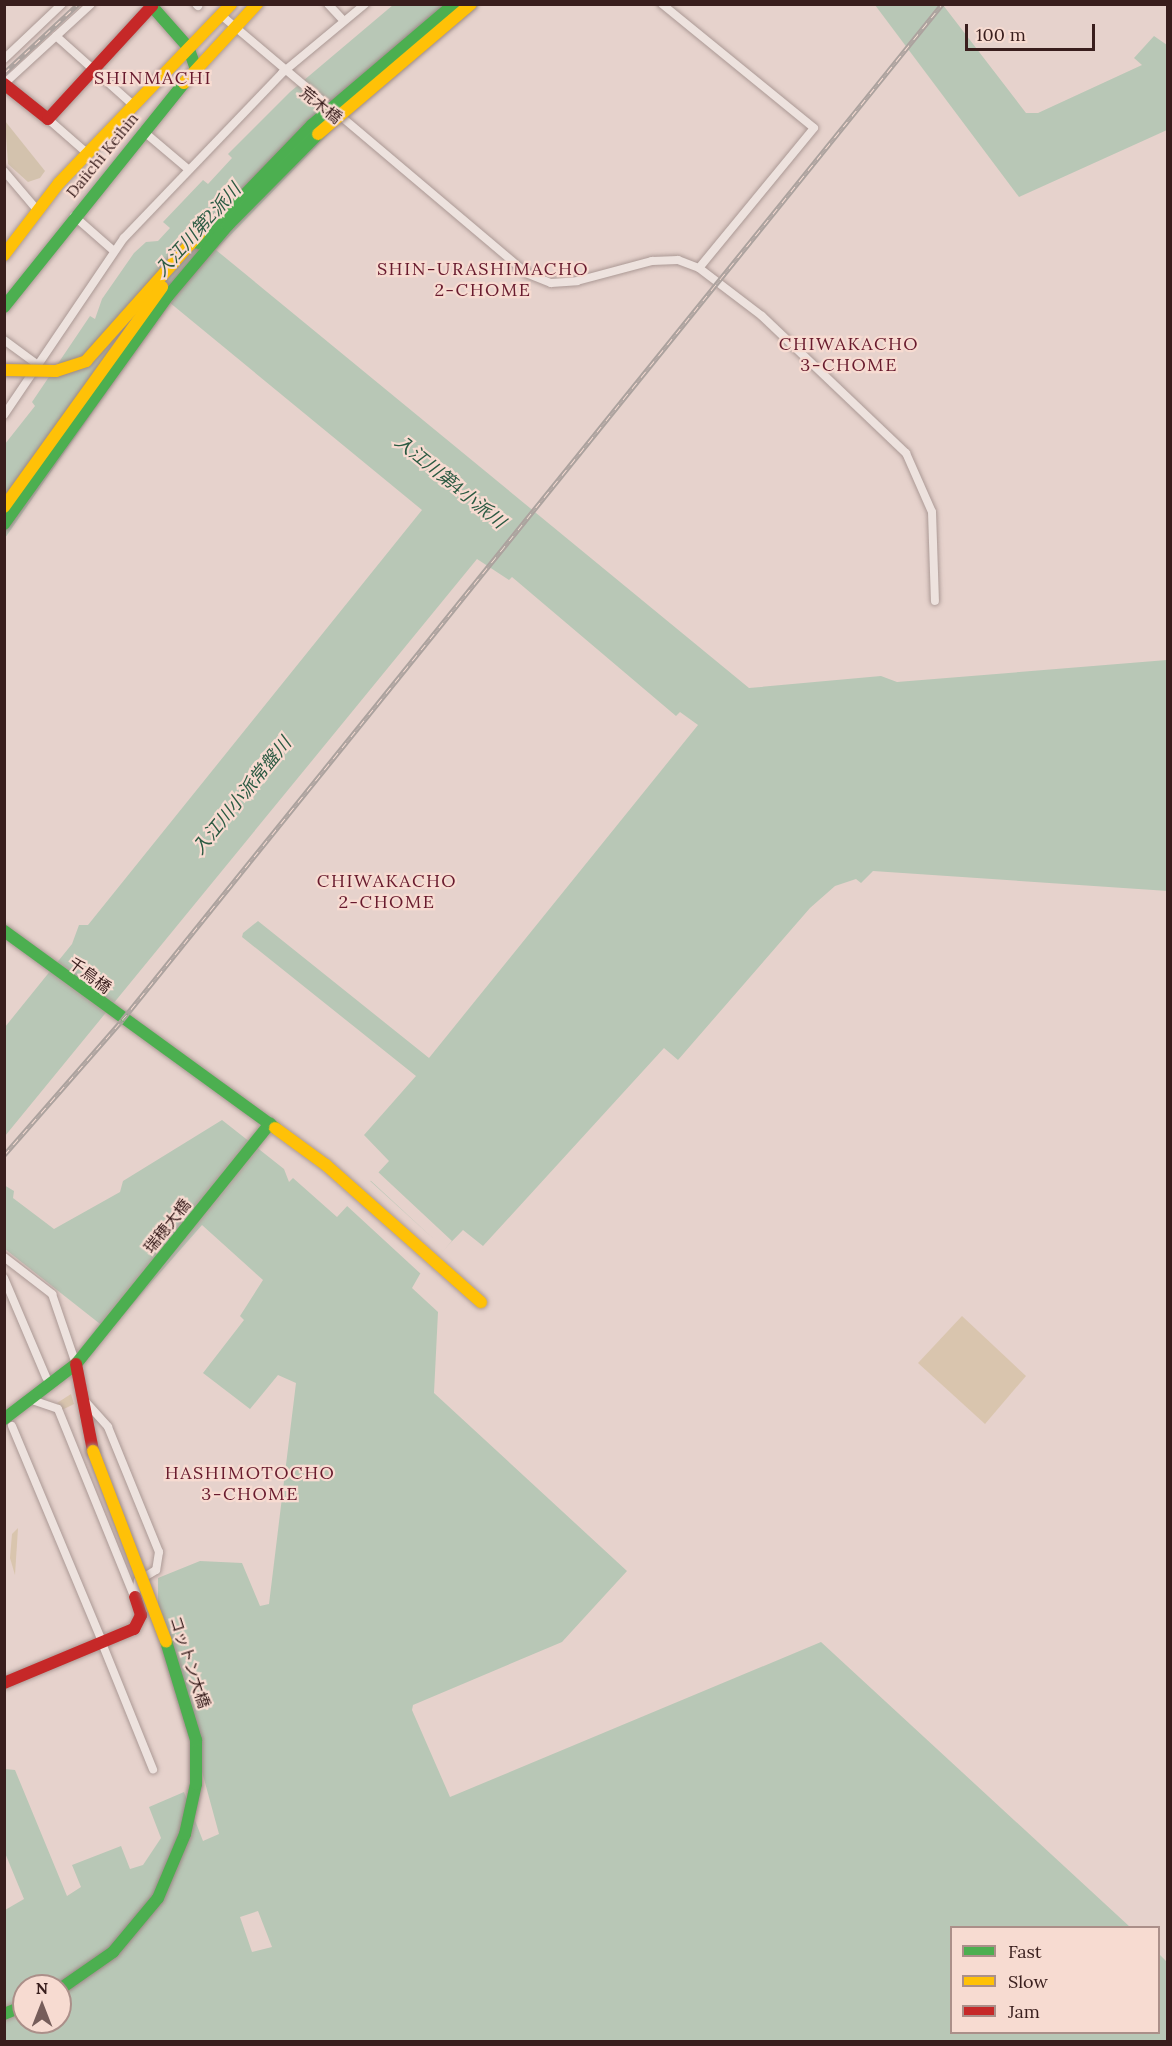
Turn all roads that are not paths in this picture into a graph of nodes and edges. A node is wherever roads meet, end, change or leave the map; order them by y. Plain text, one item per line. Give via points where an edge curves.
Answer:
1 (62, 4) edge
2 (91, 4) edge
3 (231, 4) edge
4 (257, 4) edge
5 (328, 4) edge
6 (364, 4) edge
7 (454, 4) edge
8 (471, 4) edge
9 (662, 4) edge
10 (152, 5) edge
11 (221, 15) junction
12 (344, 21) junction
13 (233, 29) junction
14 (56, 36) junction
15 (188, 47) junction
16 (4, 58) edge
17 (92, 69) junction
18 (196, 69) junction
19 (282, 73) junction
20 (5, 83) edge
21 (132, 104) junction
22 (48, 119) junction
23 (143, 131) junction
24 (284, 152) junction
25 (87, 153) junction
26 (189, 170) junction
27 (4, 171) edge
28 (38, 211) junction
29 (74, 215) junction
30 (114, 251) junction
31 (4, 255) edge
32 (699, 268) junction
33 (4, 307) edge
34 (4, 340) edge
35 (38, 365) junction
36 (4, 370) edge
37 (4, 415) edge
38 (4, 507) edge
39 (4, 526) edge
40 (935, 601) dead end
41 (4, 932) edge
42 (270, 1124) junction
43 (4, 1257) edge
44 (4, 1278) edge
45 (481, 1302) dead end
46 (76, 1364) junction
47 (46, 1377) dead end
48 (80, 1395) junction
49 (35, 1401) junction
50 (8, 1423) edge
51 (124, 1572) junction
52 (138, 1581) junction
53 (135, 1597) junction
54 (100, 1636) dead end
55 (104, 1648) dead end
56 (4, 1683) edge
57 (153, 1769) dead end
58 (72, 1981) edge

1 - 16 street
2 - 14 street
3 - 11 main road, Daiichi Keihin
4 - 13 main road, Daiichi Keihin
5 - 12 street
6 - 12 street
7 - 24 main road, bridge
8 - 39 main road, bridge via 319,133 228,225 168,296
9 - 32 street via 814,128
10 - 15 main road
10 - 17 main road
11 - 13 street, 荒木橋
11 - 15 main road, Daiichi Keihin
12 - 19 street
13 - 18 main road, Daiichi Keihin
13 - 19 street, 荒木橋
14 - 17 street
14 - 20 street
15 - 18 main road
15 - 21 main road, Daiichi Keihin
17 - 21 street
17 - 22 main road
18 - 23 main road, Daiichi Keihin
19 - 26 street
19 - 32 street, 荒木橋, bridge via 526,273 551,283 652,261 678,260
20 - 22 main road
21 - 25 main road, Daiichi Keihin
22 - 25 street
23 - 26 street
23 - 29 main road, Daiichi Keihin
24 - 36 main road, bridge via 219,211 86,361 56,371
24 - 38 main road, bridge via 160,289
25 - 28 main road, Daiichi Keihin
26 - 30 street
27 - 28 street
28 - 31 main road, Daiichi Keihin
29 - 30 street
29 - 33 main road, Daiichi Keihin
30 - 35 street
32 - 40 street via 810,357 906,453 932,512
34 - 35 street
35 - 37 street
41 - 42 main road, 千鳥橋
42 - 45 main road, 千鳥橋 via 357,1193
42 - 46 main road, 瑞穂大橋
43 - 46 street via 56,1299
44 - 47 street
46 - 48 main road, コットン大橋
46 - 49 main road, 瑞穂大橋
48 - 52 street via 108,1427 159,1552 156,1570
48 - 58 main road, コットン大橋, bridge via 93,1451 186,1694 196,1740 196,1784 186,1834 158,1898 113,1952
49 - 50 main road, 瑞穂大橋
49 - 51 street via 58,1409
50 - 54 street
51 - 52 street
51 - 53 street
52 - 53 street
53 - 56 main road via 141,1618 134,1629
55 - 57 street

